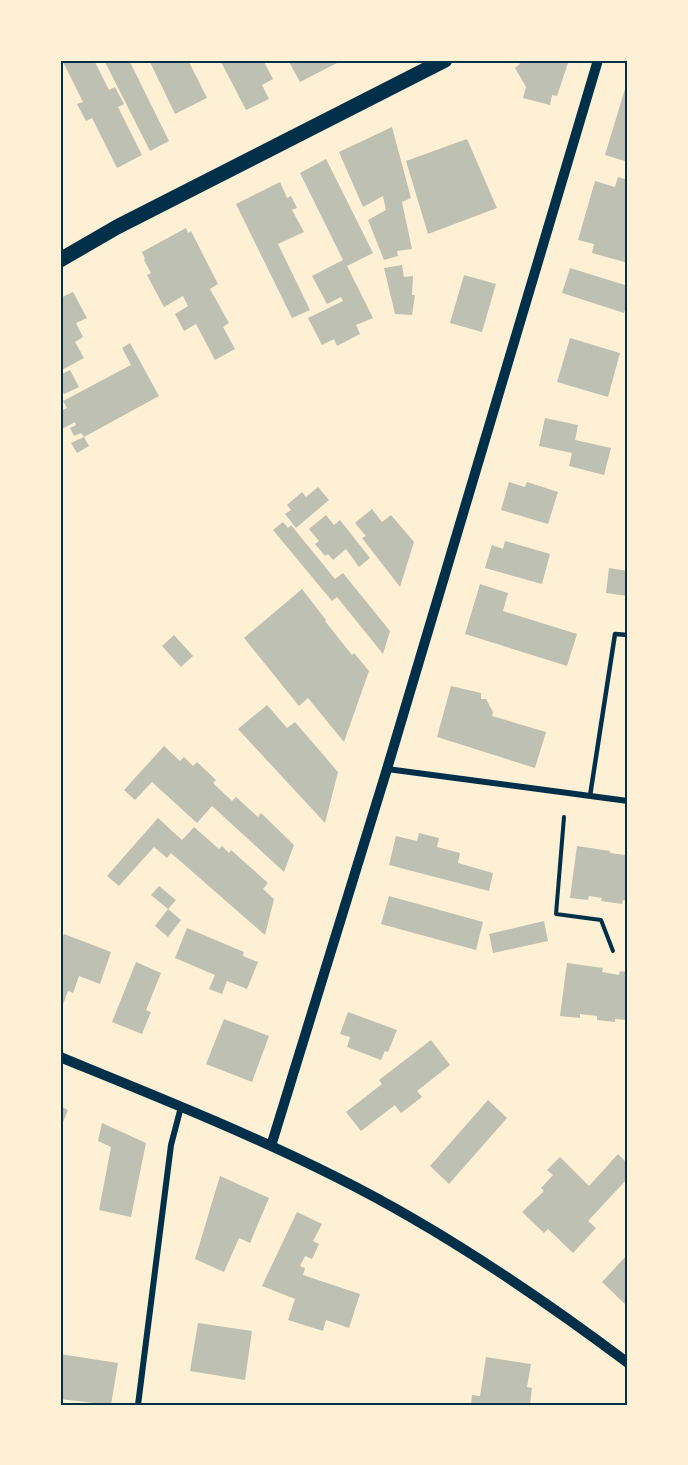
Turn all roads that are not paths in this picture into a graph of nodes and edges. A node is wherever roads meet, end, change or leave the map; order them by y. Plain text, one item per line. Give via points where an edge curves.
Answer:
1 (446, 60) edge
2 (598, 60) edge
3 (60, 260) edge
4 (628, 635) edge
5 (387, 769) junction
6 (590, 796) junction
7 (628, 801) edge
8 (60, 1057) edge
9 (181, 1107) junction
10 (271, 1146) junction
11 (628, 1363) edge
12 (138, 1405) edge

1 - 3 main road via 117,227
2 - 5 street
4 - 6 lane via 615,634
5 - 6 street
5 - 10 street
6 - 7 street
8 - 9 street
9 - 10 street
9 - 12 street via 171,1145
10 - 11 street via 337,1178 457,1246

